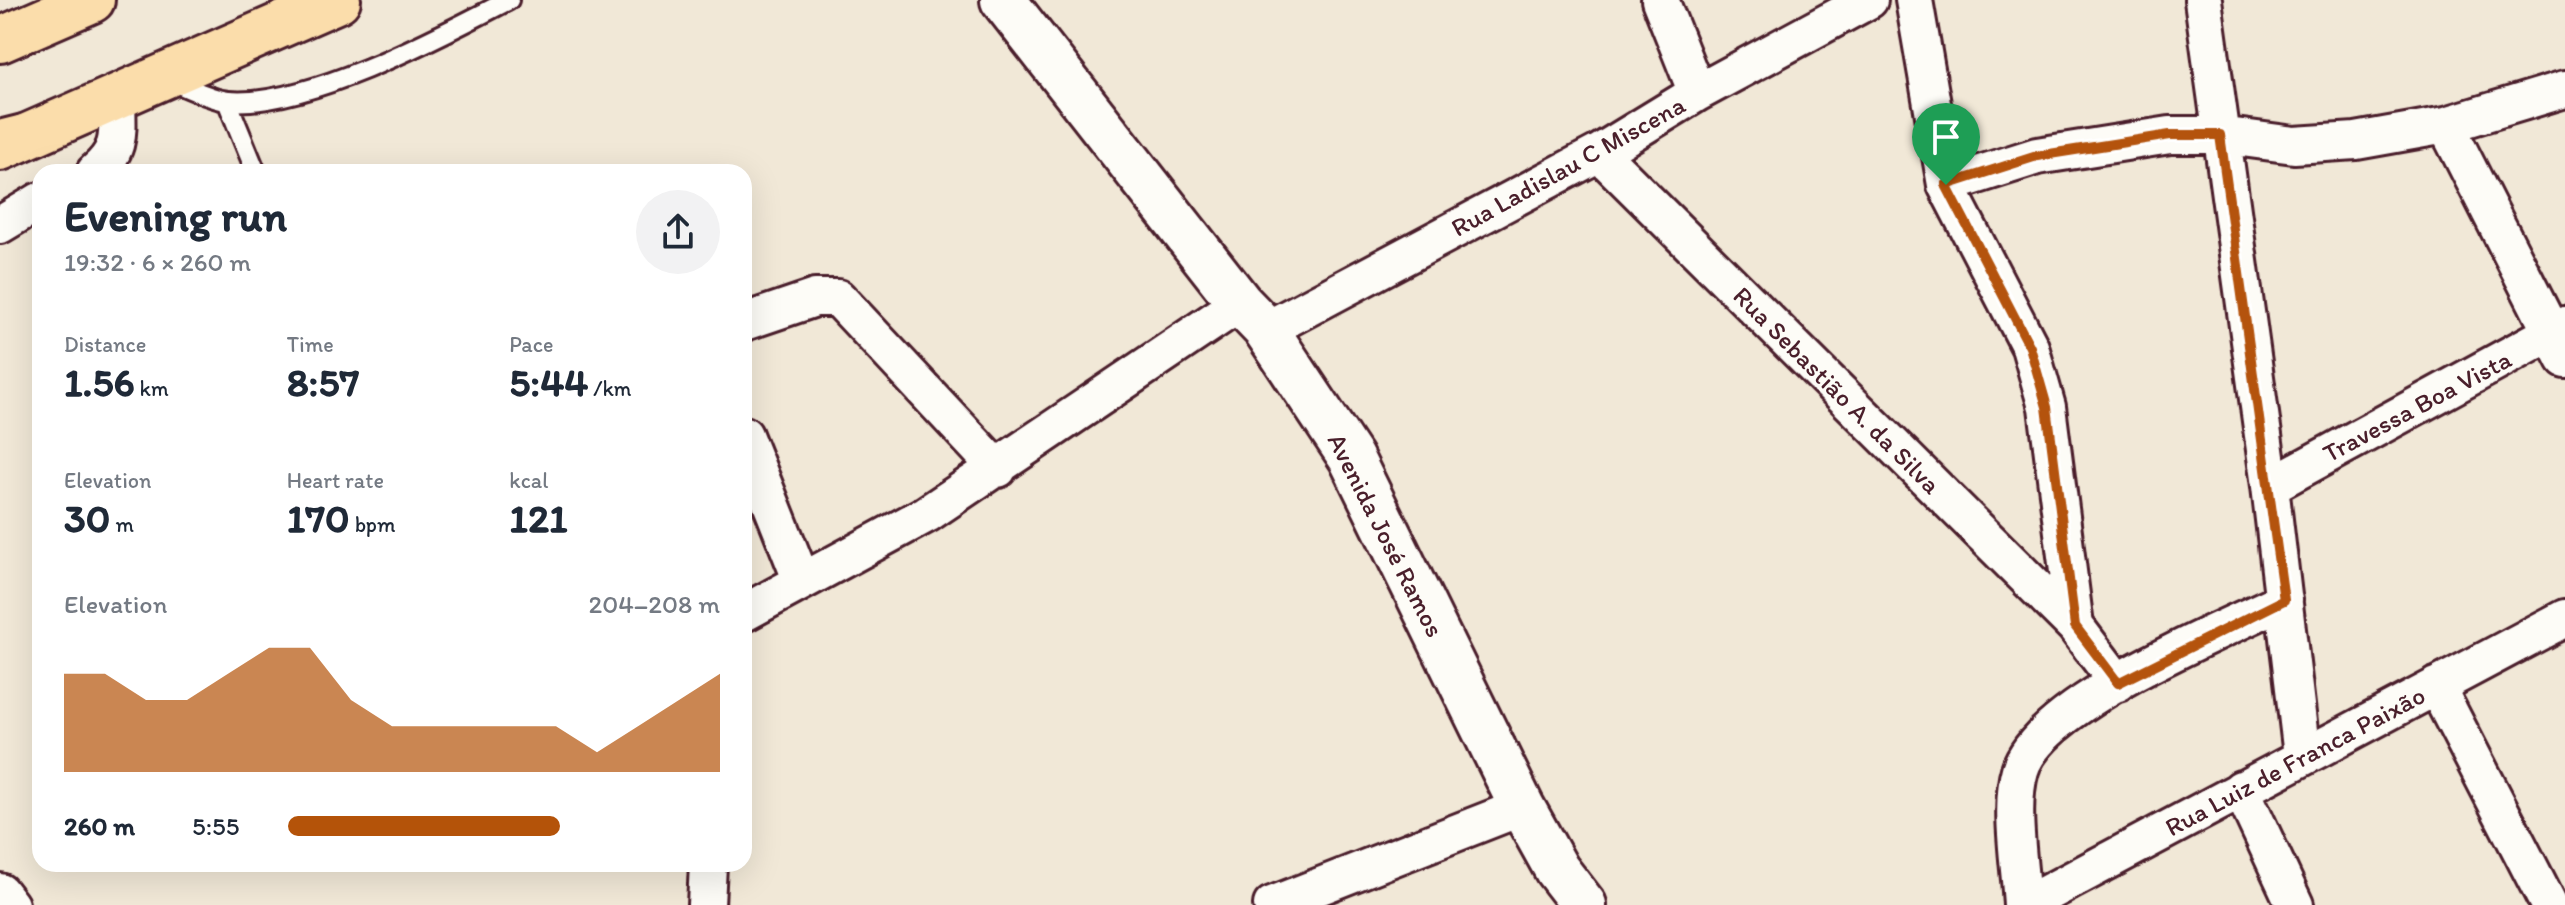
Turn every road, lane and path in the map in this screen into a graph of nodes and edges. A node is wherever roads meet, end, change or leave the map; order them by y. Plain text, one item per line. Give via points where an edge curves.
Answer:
1 (92, 0) edge
2 (338, 0) edge
3 (509, 0) edge
4 (1003, 0) edge
5 (1660, 0) edge
6 (1869, 0) edge
7 (1914, 0) edge
8 (2203, 0) edge
9 (0, 40) edge
10 (160, 78) junction
11 (2565, 89) edge
12 (1697, 93) junction
13 (117, 96) junction
14 (227, 101) junction
15 (2446, 125) junction
16 (2220, 135) junction
17 (8, 143) edge
18 (1599, 153) junction
19 (105, 164) edge
20 (253, 164) edge
21 (1946, 185) junction
22 (32, 206) edge
23 (0, 225) edge
24 (1253, 316) junction
25 (752, 319) edge
26 (2561, 339) edge
27 (752, 455) edge
28 (998, 469) junction
29 (2270, 486) junction
30 (801, 579) junction
31 (2284, 600) junction
32 (752, 608) edge
33 (2565, 618) edge
34 (2075, 626) junction
35 (2118, 683) junction
36 (2436, 686) junction
37 (2302, 756) junction
38 (2241, 789) junction
39 (1522, 807) junction
40 (708, 872) edge
41 (0, 892) edge
42 (10, 905) edge
43 (706, 905) edge
44 (1272, 905) edge
45 (1584, 905) edge
46 (2024, 905) edge
47 (2295, 905) edge
48 (2549, 905) edge

1 - 9 main road
2 - 10 main road
3 - 14 lane via 322,87
4 - 24 street, Avenida José Ramos
5 - 12 street
6 - 12 street, Rua Ladislau C Miscena
7 - 21 street
8 - 16 street
10 - 13 main road
10 - 14 lane
11 - 15 street
12 - 18 street, Rua Ladislau C Miscena
13 - 17 main road
13 - 19 street via 117,141
14 - 20 lane
15 - 16 street via 2356,141 2294,145
15 - 26 street
16 - 21 street via 2170,135 2037,156
16 - 29 street
18 - 24 street, Rua Ladislau C Miscena
18 - 34 street, Rua Sebastião A. da Silva
21 - 34 street via 2030,347 2047,407
22 - 23 street
24 - 28 street, Rua Ladislau C Miscena
24 - 39 street, Avenida José Ramos via 1351,458
25 - 28 street via 815,298 838,298
26 - 29 street, Travessa Boa Vista
27 - 30 street
28 - 30 street, Rua Ladislau C Miscena via 927,514
29 - 31 street
30 - 32 street, Rua Ladislau C Miscena
31 - 35 street, Rua Luiz de Franca Paixão
31 - 37 street
33 - 36 street, Rua Luiz de Franca Paixão
34 - 35 street, Rua Sebastião A. da Silva
35 - 46 street, Rua Luiz de Franca Paixão via 2060,718 2038,739 2020,769
36 - 37 street, Rua Luiz de Franca Paixão
36 - 48 street
37 - 38 street, Rua Luiz de Franca Paixão
38 - 46 street, Rua Luiz de Franca Paixão
38 - 47 street
39 - 44 street
39 - 45 street, Avenida José Ramos via 1557,870
40 - 43 street
41 - 42 street

